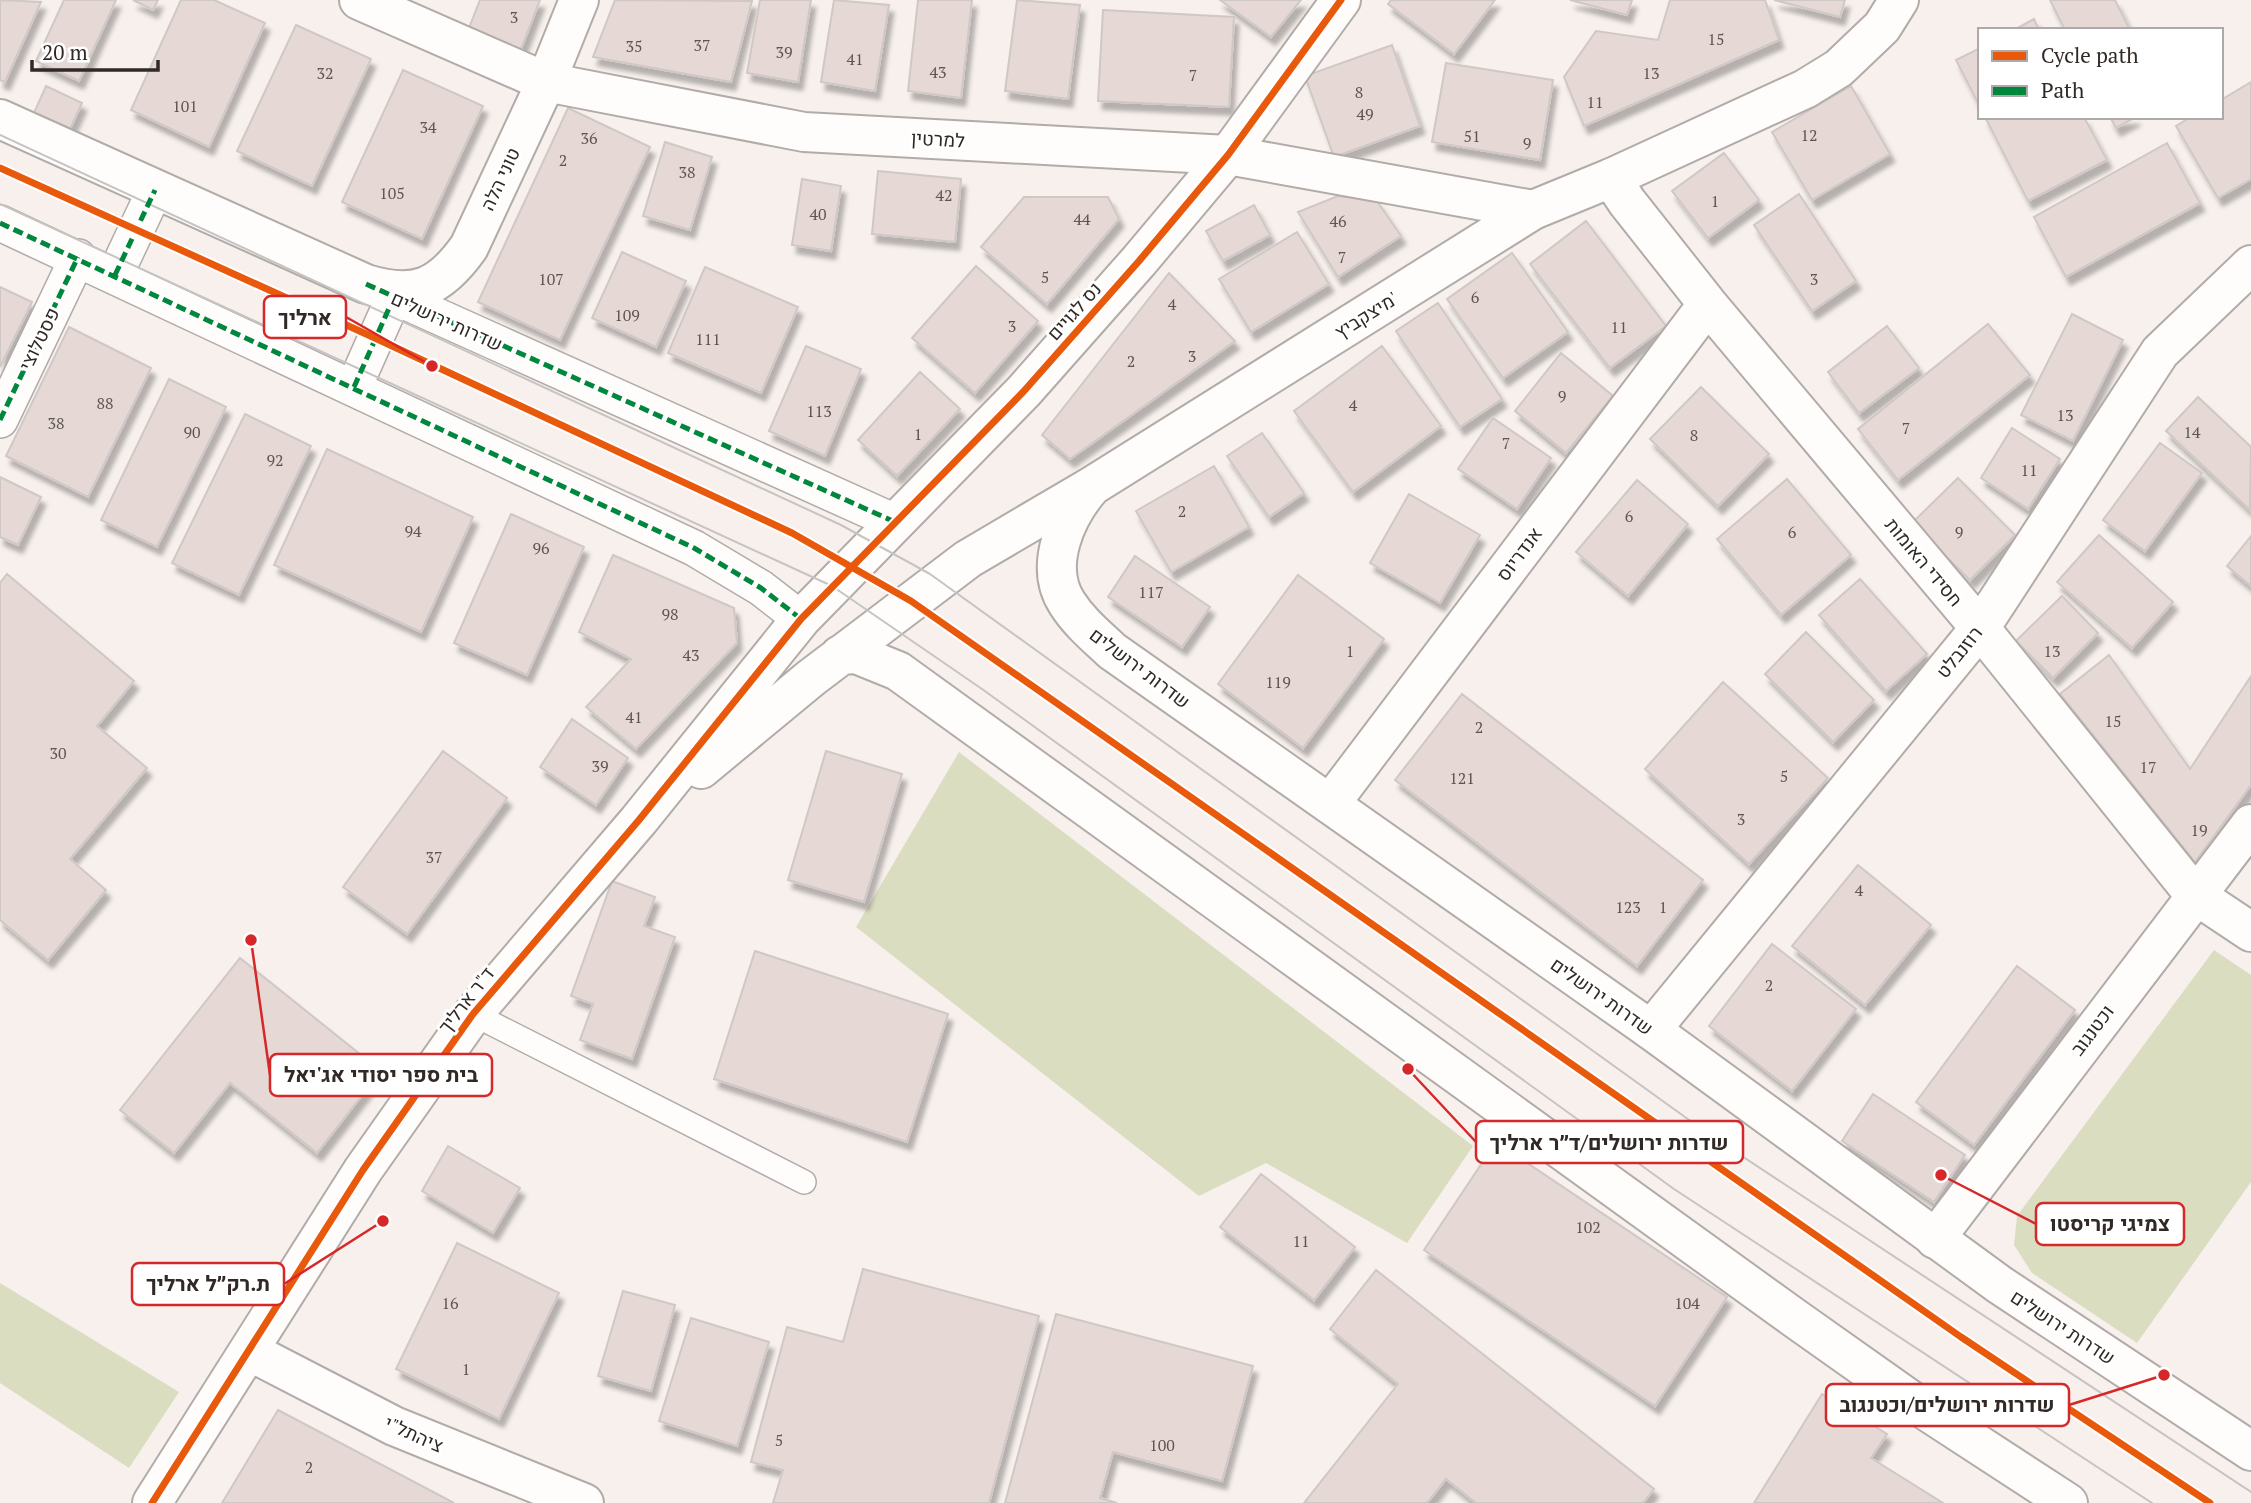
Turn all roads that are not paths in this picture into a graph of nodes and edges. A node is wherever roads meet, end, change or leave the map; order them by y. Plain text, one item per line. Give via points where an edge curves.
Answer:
1 (359, 0) edge
2 (579, 0) edge
3 (1341, 0) edge
4 (1899, 0) edge
5 (546, 82) junction
6 (0, 119) edge
7 (1228, 155) junction
8 (1611, 178) junction
9 (155, 190) junction
10 (1533, 210) junction
11 (0, 223) edge
12 (78, 257) junction
13 (2251, 265) edge
14 (115, 275) junction
15 (380, 291) junction
16 (1710, 307) junction
17 (354, 387) junction
18 (0, 420) edge
19 (1092, 486) junction
20 (895, 522) junction
21 (801, 619) junction
22 (1980, 628) junction
23 (841, 655) junction
24 (1330, 804) junction
25 (639, 820) junction
26 (2251, 824) edge
27 (2194, 894) junction
28 (2251, 932) edge
29 (473, 1014) junction
30 (1651, 1030) junction
31 (804, 1182) dead end
32 (1935, 1238) junction
33 (251, 1352) junction
34 (2251, 1451) edge
35 (152, 1503) edge
36 (584, 1503) edge
37 (2068, 1503) edge

1 - 5 street, למרטין
2 - 5 street, טוני הלה
3 - 7 street, נס לגויים
4 - 8 street, מיצקביץ' via 1873,35 1839,68 1805,89
5 - 7 street, למרטין via 804,132
5 - 15 street, טוני הלה via 456,266 420,290
6 - 9 street, שדרות ירושלים
7 - 10 street, למרטין
7 - 20 street, נס לגויים via 1024,391
8 - 10 street, מיצקביץ'
8 - 16 street, חסידי האומות
9 - 14 street
9 - 15 street, שדרות ירושלים
10 - 19 street, מיצקביץ'
11 - 12 street
12 - 14 street
12 - 18 street, פסטלוצי
13 - 22 street, רוזנבלט via 2160,352
14 - 17 street
15 - 17 street
15 - 20 street, שדרות ירושלים
16 - 22 street, חסידי האומות
16 - 24 street, אנדריוס via 1704,309
17 - 21 street via 694,548 761,588
19 - 23 street, מיצקביץ' via 968,559
19 - 24 street, שדרות ירושלים via 1067,523 1057,560 1065,600 1082,624 1112,651
20 - 21 street, נס לגויים
21 - 25 street, ד"ר ארליך
22 - 27 street, חסידי האומות
22 - 30 street, רוזנבלט
23 - 25 street, ד"ר ארליך
23 - 37 street via 856,654 887,665 972,722 1804,1325
24 - 30 street, שדרות ירושלים
25 - 29 street, ד"ר ארליך
26 - 27 street, וכטנגוב
27 - 28 street, חסידי האומות
27 - 32 street, וכטנגוב
29 - 31 lane
29 - 33 street, ד"ר ארליך via 363,1170
30 - 32 street, שדרות ירושלים
32 - 34 street, שדרות ירושלים
33 - 35 street, ד"ר ארליך
33 - 36 street, ציהתל"י via 394,1426

